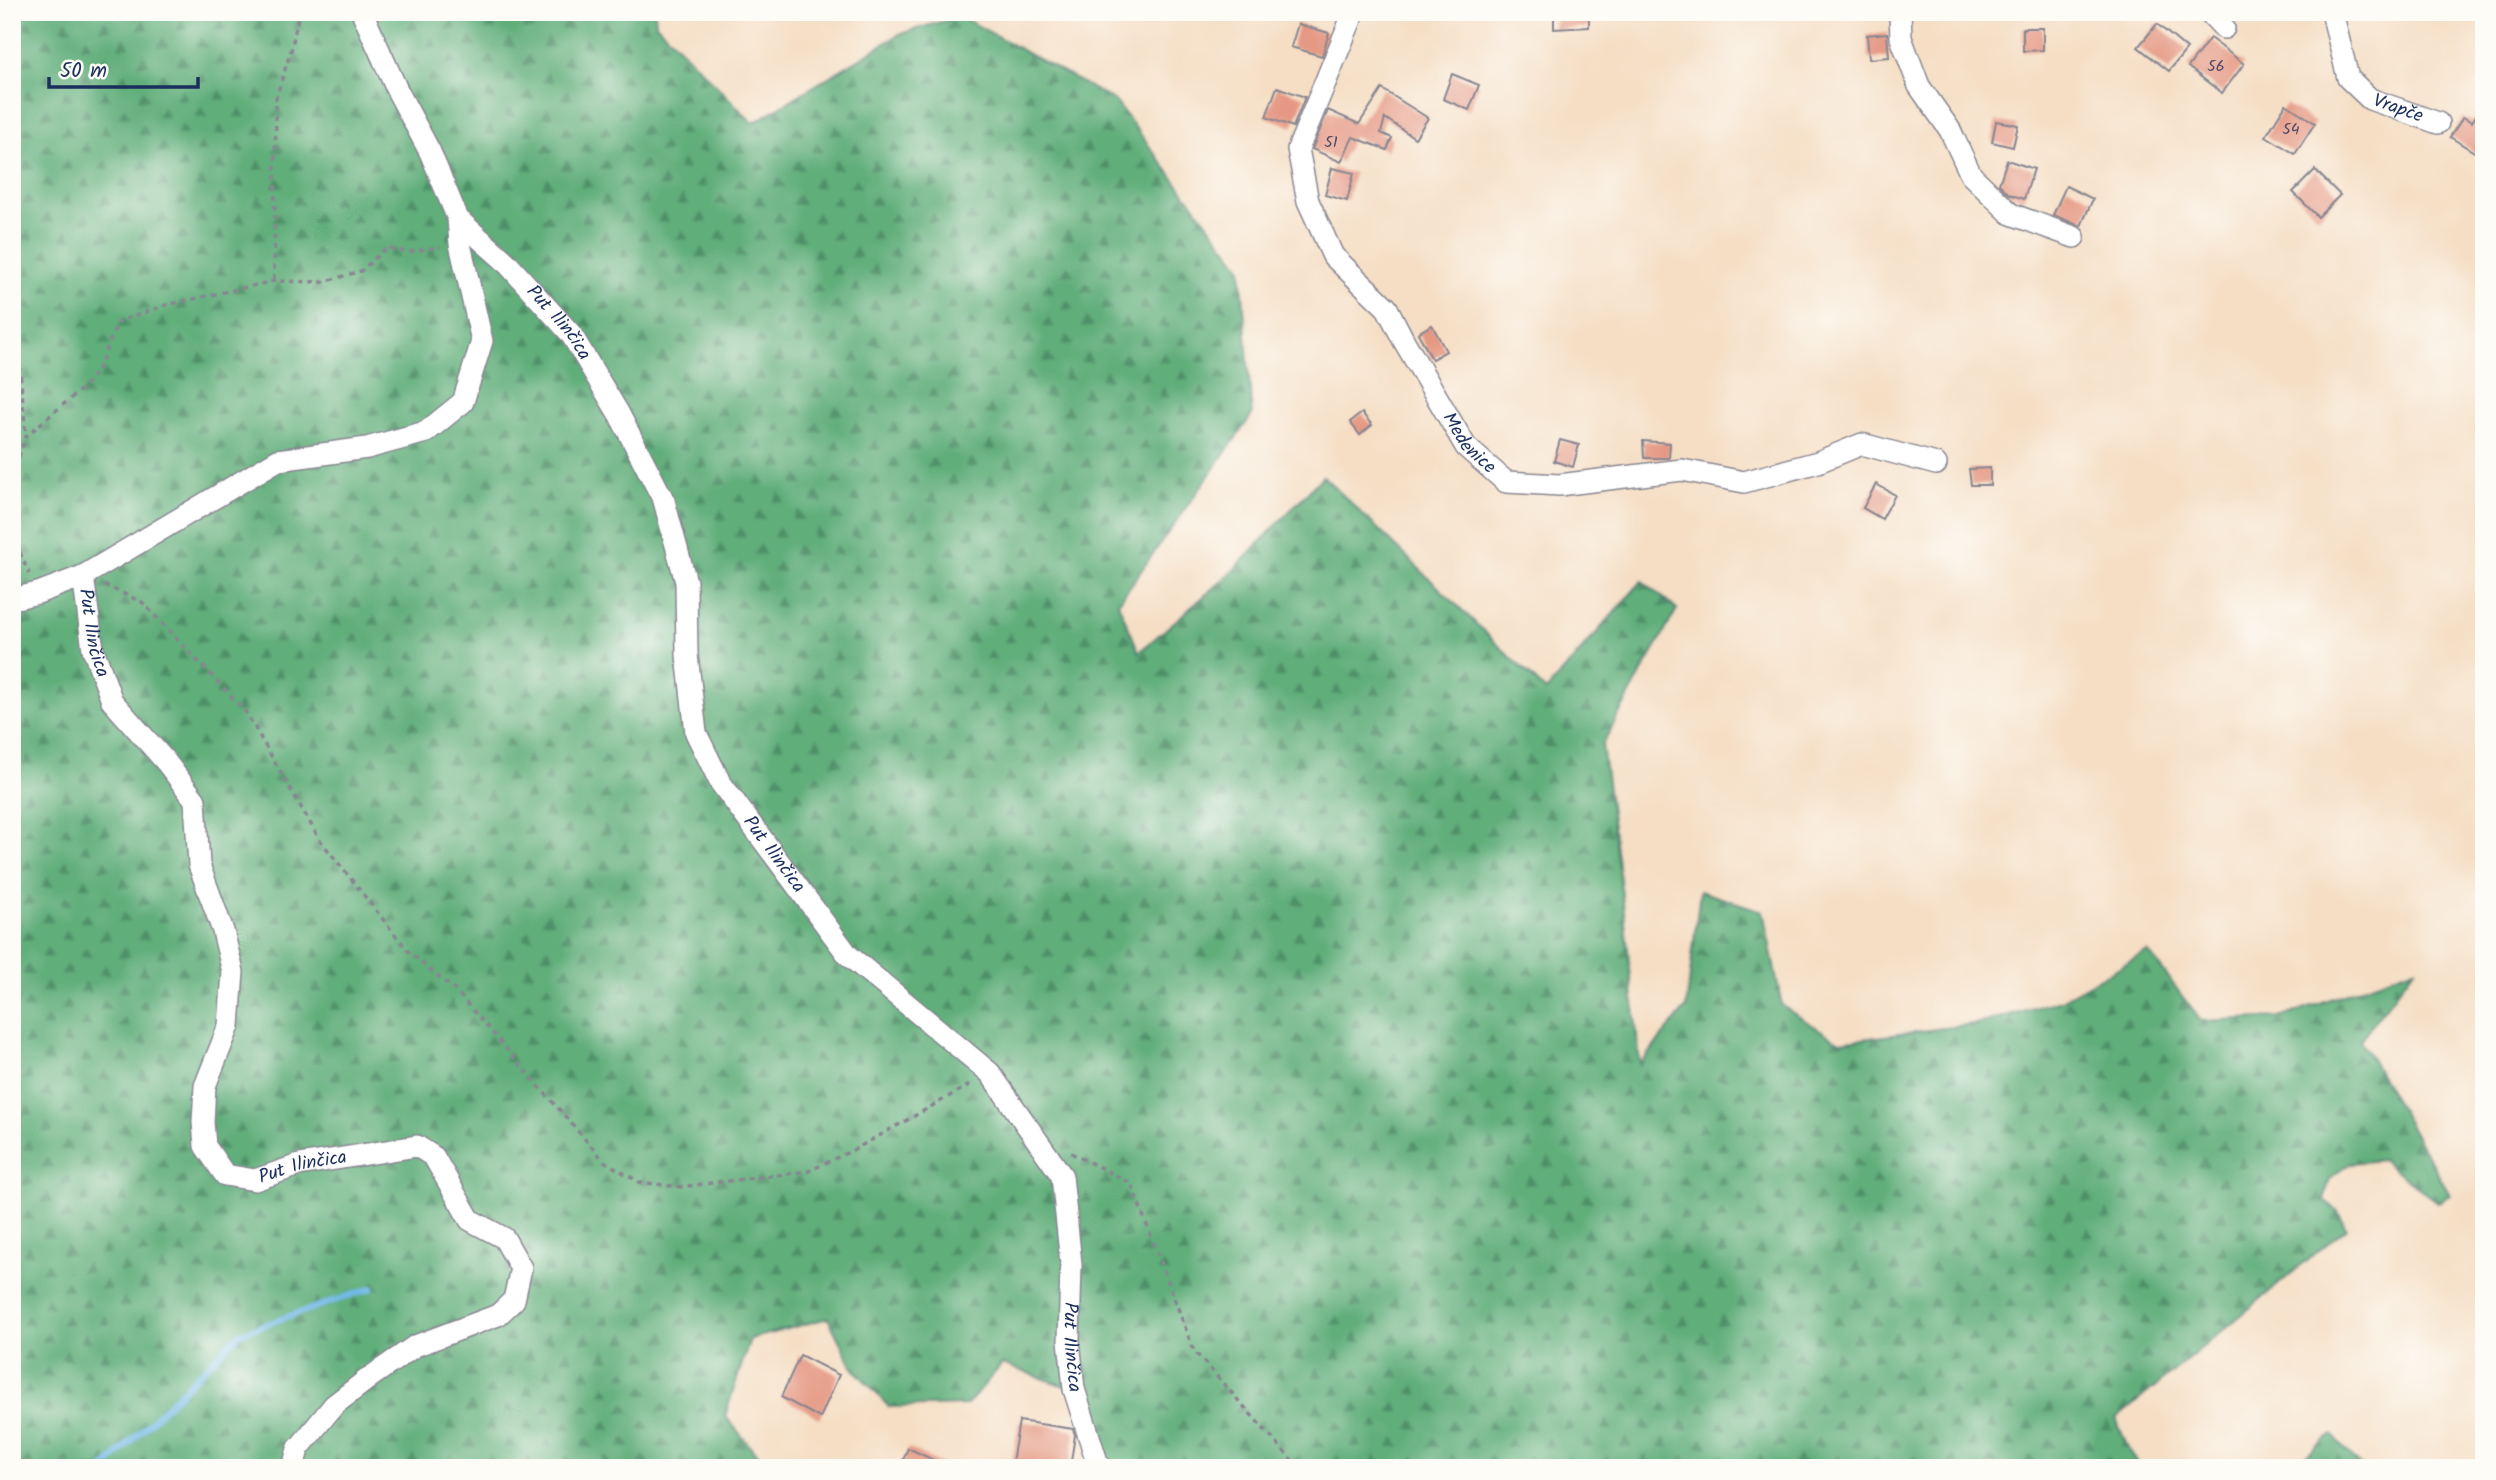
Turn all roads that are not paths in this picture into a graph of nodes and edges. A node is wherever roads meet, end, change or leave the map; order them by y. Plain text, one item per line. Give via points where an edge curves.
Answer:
1 (362, 12) edge
2 (1354, 12) edge
3 (1900, 12) edge
4 (2209, 12) edge
5 (2332, 12) edge
6 (2224, 28) dead end
7 (2438, 123) dead end
8 (458, 219) junction
9 (2074, 237) dead end
10 (1936, 464) dead end
11 (83, 576) junction
12 (12, 599) edge
13 (293, 1468) edge
14 (1099, 1468) edge

1 - 8 street, Put Ilinčica
2 - 10 street, Medenice via 1298,149 1308,201 1333,256 1387,308 1466,447 1506,482 1559,485 1682,470 1744,482 1818,462 1862,444
3 - 9 street via 1901,38 1919,86 1950,130 1971,174 2011,214
4 - 6 street
5 - 7 street, Vrapče via 2348,78 2370,99
8 - 11 street, Put Ilinčica via 482,341 463,402 426,432 367,448 278,460
8 - 14 street, Put Ilinčica via 505,261 571,334 664,501 686,582 687,655 696,733 720,782 848,955 990,1073 1062,1176 1071,1264 1073,1389
11 - 12 street, Put Ilinčica
11 - 13 street, Put Ilinčica via 93,649 112,701 195,800 199,866 233,972 229,1026 205,1086 205,1146 225,1175 255,1180 299,1165 418,1146 434,1157 470,1220 504,1238 521,1268 514,1300 498,1315 415,1346 334,1405 298,1449

